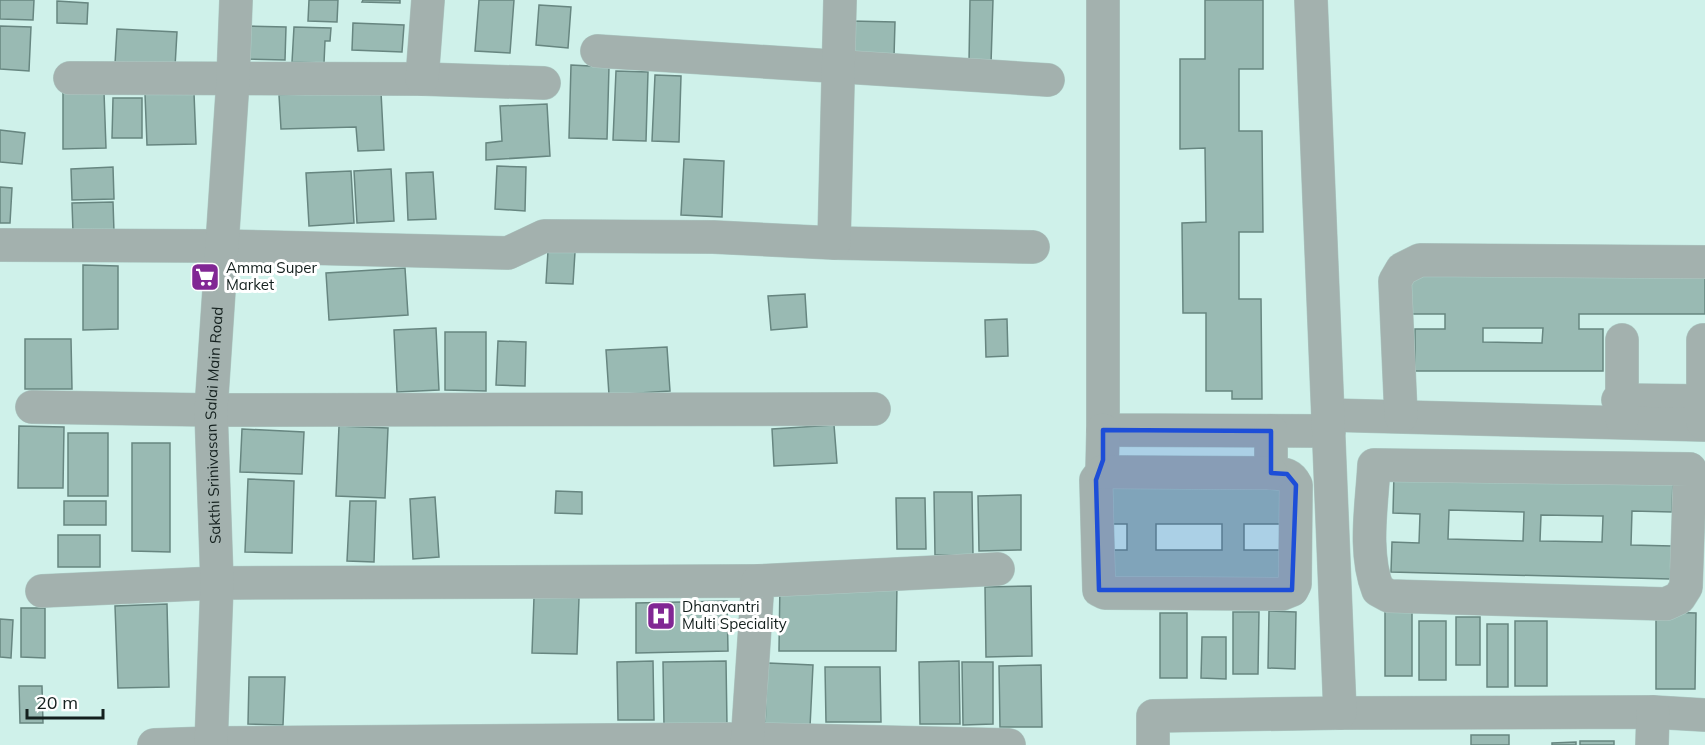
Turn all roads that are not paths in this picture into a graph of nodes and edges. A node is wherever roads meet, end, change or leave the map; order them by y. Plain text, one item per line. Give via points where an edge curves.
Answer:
1 (236, 0) edge
2 (428, 0) edge
3 (840, 0) edge
4 (1103, 0) edge
5 (1311, 0) edge
6 (597, 51) dead end
7 (839, 68) junction
8 (70, 78) dead end
9 (422, 79) junction
10 (233, 80) junction
11 (1048, 80) dead end
12 (544, 83) dead end
13 (834, 243) junction
14 (0, 245) edge
15 (221, 246) junction
16 (1033, 247) dead end
17 (1705, 262) edge
18 (1622, 340) dead end
19 (1703, 340) dead end
20 (32, 407) dead end
21 (874, 409) dead end
22 (1392, 409) junction
23 (211, 410) junction
24 (1622, 411) junction
25 (1701, 415) edge
26 (1329, 423) junction
27 (1103, 430) junction
28 (1271, 431) junction
29 (1374, 465) junction
30 (1690, 469) junction
31 (1102, 472) junction
32 (1271, 473) junction
33 (998, 569) dead end
34 (1696, 572) edge
35 (758, 581) junction
36 (218, 583) junction
37 (42, 591) dead end
38 (1340, 712) junction
39 (1653, 712) junction
40 (1705, 715) edge
41 (748, 742) edge
42 (567, 743) edge
43 (211, 744) edge
44 (925, 744) edge
45 (154, 745) edge
46 (1009, 745) edge
47 (1153, 745) edge
48 (1652, 745) edge

1 - 10 street, Sakthi Srinivasan Salai Main Road
2 - 9 street
3 - 7 street
4 - 27 street
5 - 26 street
6 - 7 street
7 - 11 street
7 - 13 street
8 - 10 street
9 - 10 street
9 - 12 street
10 - 15 street, Sakthi Srinivasan Salai Main Road
13 - 15 street via 713,237 544,236 508,253
13 - 16 street
14 - 15 street
15 - 23 street, Sakthi Srinivasan Salai Main Road
17 - 22 street via 1420,260 1402,269 1395,281
18 - 24 street
19 - 25 street
20 - 23 street
21 - 23 street
22 - 24 street
22 - 26 street
22 - 29 street
23 - 36 street, Sakthi Srinivasan Salai Main Road
24 - 25 street
25 - 30 street
26 - 28 street
26 - 38 street
27 - 28 street
27 - 31 street
28 - 32 street
29 - 30 street
29 - 34 street via 1372,575 1378,590 1389,596 1666,604 1679,598
30 - 34 street
31 - 32 street
31 - 32 street via 1096,480 1099,590 1282,594 1295,584 1296,484 1287,474
33 - 35 street
35 - 36 street
35 - 41 street
36 - 37 street
36 - 43 street, Sakthi Srinivasan Salai Main Road
38 - 39 street
38 - 47 street via 1153,716
39 - 40 street
39 - 48 street
41 - 42 street
41 - 44 street
42 - 43 street
43 - 45 street
44 - 46 street

